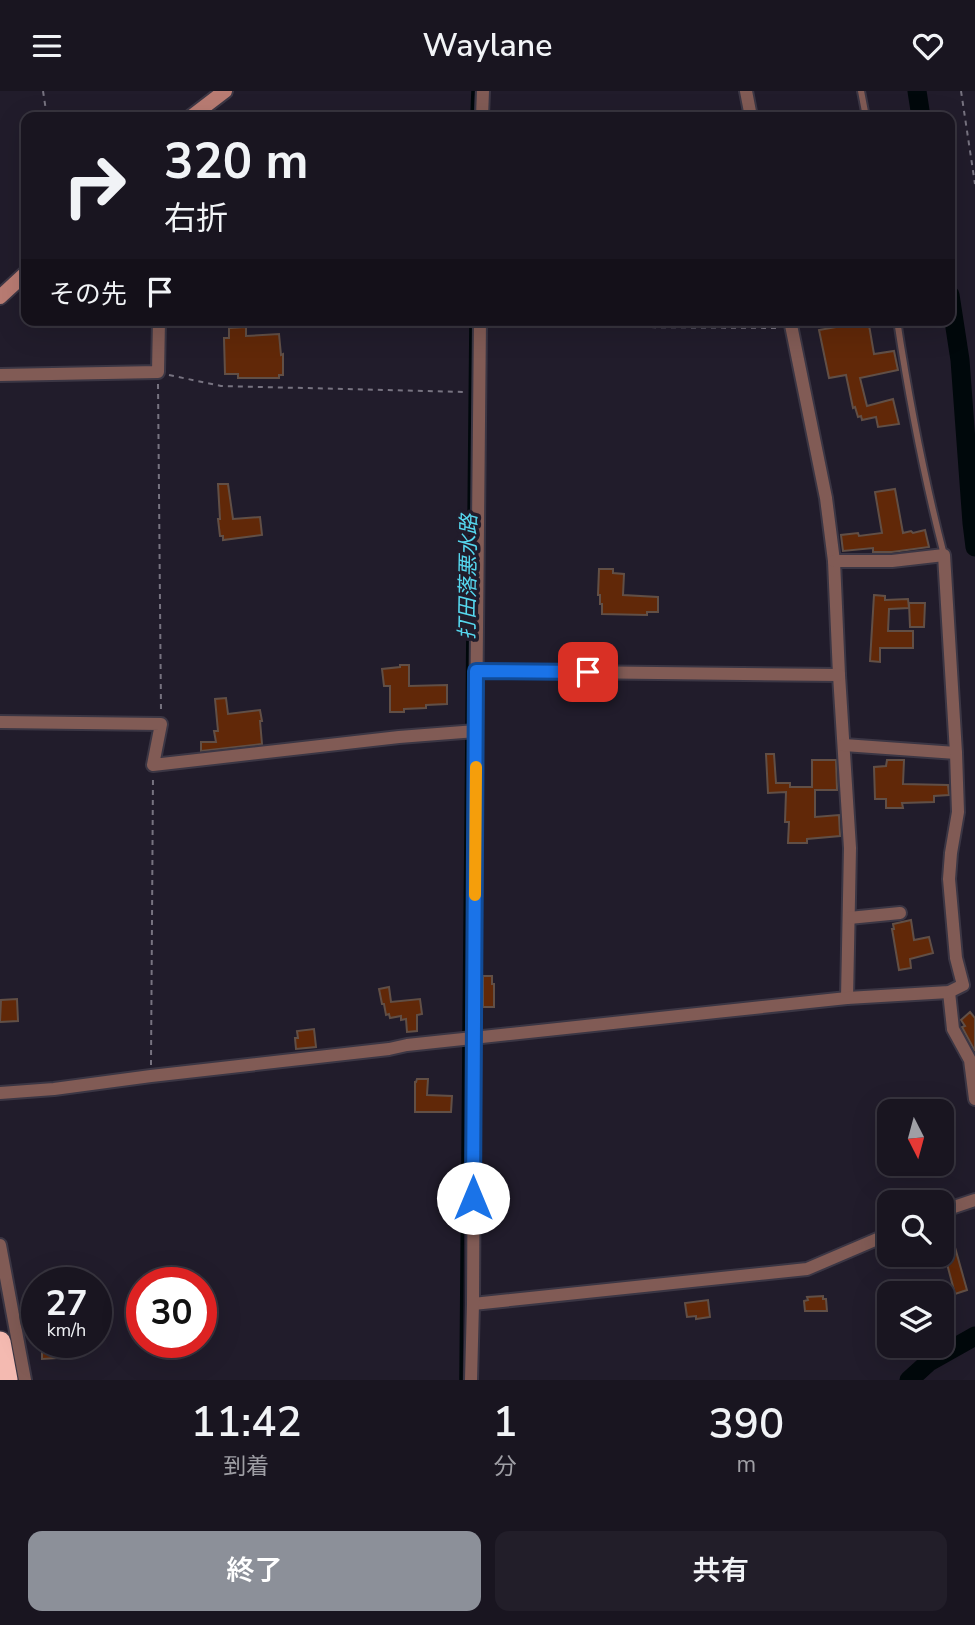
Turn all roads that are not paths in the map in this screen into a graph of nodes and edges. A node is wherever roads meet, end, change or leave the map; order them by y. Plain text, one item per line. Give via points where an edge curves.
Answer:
1 (225, 91) edge
2 (483, 91) edge
3 (746, 91) edge
4 (861, 91) edge
5 (198, 112) edge
6 (482, 112) edge
7 (750, 112) edge
8 (865, 112) edge
9 (21, 278) edge
10 (0, 297) edge
11 (159, 326) edge
12 (480, 326) edge
13 (790, 326) edge
14 (898, 326) edge
15 (0, 375) edge
16 (944, 555) junction
17 (834, 561) junction
18 (476, 671) junction
19 (839, 675) junction
20 (0, 722) edge
21 (476, 731) junction
22 (844, 745) junction
23 (956, 753) junction
24 (900, 913) dead end
25 (849, 918) junction
26 (948, 992) junction
27 (846, 998) junction
28 (474, 1039) junction
29 (0, 1093) edge
30 (975, 1099) edge
31 (975, 1200) edge
32 (954, 1206) edge
33 (877, 1239) edge
34 (0, 1245) edge
35 (473, 1304) junction
36 (0, 1342) edge
37 (7, 1380) edge
38 (25, 1380) edge
39 (471, 1380) edge

1 - 5 main road
2 - 6 street
3 - 7 street
4 - 8 lane
9 - 10 main road
11 - 15 street via 158,372
12 - 18 street
13 - 17 street via 827,499
14 - 16 lane
16 - 17 street
16 - 23 street
17 - 19 street
18 - 19 street
18 - 21 street
19 - 22 street
20 - 21 street via 160,724 153,765
21 - 28 street
22 - 23 street
22 - 25 street
23 - 26 street via 958,812 949,879 963,985
24 - 25 street
25 - 27 street
26 - 27 street
26 - 30 street via 953,1029 970,1060
27 - 28 street
28 - 29 street
28 - 35 street
31 - 32 street
33 - 35 street via 807,1269
34 - 38 street
35 - 39 street
36 - 37 highway

